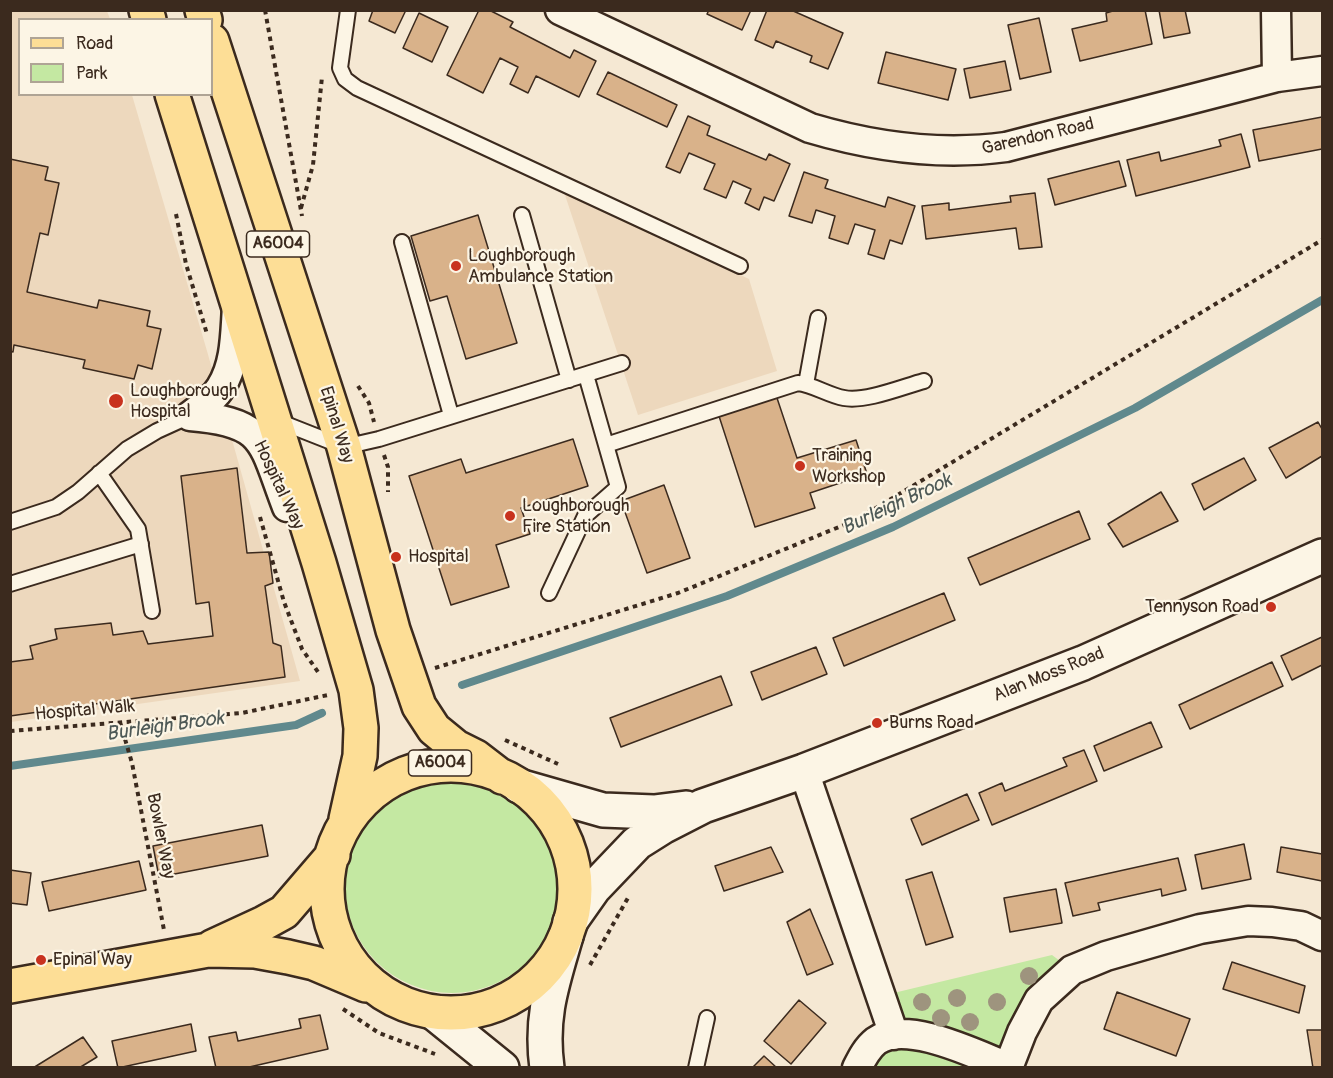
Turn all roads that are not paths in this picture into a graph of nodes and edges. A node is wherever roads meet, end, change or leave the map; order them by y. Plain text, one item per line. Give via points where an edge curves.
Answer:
1 (348, 10) edge
2 (560, 10) edge
3 (1276, 10) edge
4 (213, 44) edge
5 (1323, 71) edge
6 (1277, 77) junction
7 (173, 96) edge
8 (522, 215) dead end
9 (402, 242) dead end
10 (740, 266) dead end
11 (237, 307) junction
12 (818, 318) dead end
13 (622, 363) dead end
14 (586, 375) junction
15 (569, 380) junction
16 (924, 381) dead end
17 (806, 384) junction
18 (451, 415) junction
19 (190, 416) junction
20 (273, 418) junction
21 (606, 445) junction
22 (344, 447) junction
23 (99, 473) junction
24 (10, 522) edge
25 (141, 544) junction
26 (1323, 556) edge
27 (319, 563) junction
28 (10, 584) edge
29 (549, 593) dead end
30 (152, 611) dead end
31 (804, 771) junction
32 (511, 781) junction
33 (703, 806) junction
34 (340, 840) junction
35 (568, 929) junction
36 (1323, 936) edge
37 (208, 950) junction
38 (10, 986) edge
39 (371, 987) junction
40 (434, 1013) junction
41 (707, 1018) dead end
42 (894, 1035) junction
43 (1008, 1067) edge
44 (502, 1068) edge
45 (547, 1068) edge
46 (696, 1068) edge
47 (857, 1068) edge

1 - 10 lane via 340,68 345,79 357,88
2 - 6 street, Garendon Road via 810,128 906,149 944,152 1006,147
3 - 6 street
4 - 22 main road, Epinal Way / A6004
5 - 6 street, Garendon Road
7 - 11 main road, A6004
8 - 15 lane
9 - 18 lane
11 - 19 street via 232,364 221,387
11 - 20 main road, A6004
12 - 17 lane
13 - 14 lane
14 - 15 lane
14 - 21 lane
15 - 18 lane
16 - 17 lane via 865,398 845,398
17 - 21 lane via 786,386
18 - 22 lane
19 - 23 lane via 127,449
19 - 27 street, Hospital Way via 232,422 261,441 293,521
20 - 22 lane
20 - 27 main road, A6004
21 - 29 lane via 618,487 585,516
22 - 32 main road, Epinal Way / A6004 via 393,630 418,706 434,729 456,747
23 - 24 lane via 56,507
23 - 25 lane via 138,529
25 - 28 lane
25 - 30 lane
26 - 31 street, Alan Moss Road via 1083,663
27 - 34 main road, A6004 via 356,690 362,728 360,756
31 - 33 street, Alan Moss Road
31 - 42 street
32 - 33 street, Alan Moss Road via 603,810 654,812
32 - 34 main road, A6004 via 480,768 443,762 406,770 358,807
32 - 35 main road, A6004 via 549,810 568,842 576,889
33 - 35 street, Alan Moss Road via 637,843 594,888
34 - 37 main road, A6004 via 284,912
34 - 39 main road, A6004 via 328,888 331,923 344,957
35 - 40 main road, A6004 via 557,953 522,992 478,1012
35 - 45 street via 546,1010
36 - 43 street via 1301,926 1248,921 1200,929 1072,970 1039,1000
37 - 38 main road, A6004
37 - 39 main road, A6004 via 255,951 288,957 314,963
39 - 40 main road, A6004 via 417,1010
40 - 44 street
41 - 46 lane
42 - 43 street via 933,1039
42 - 47 street via 877,1040

